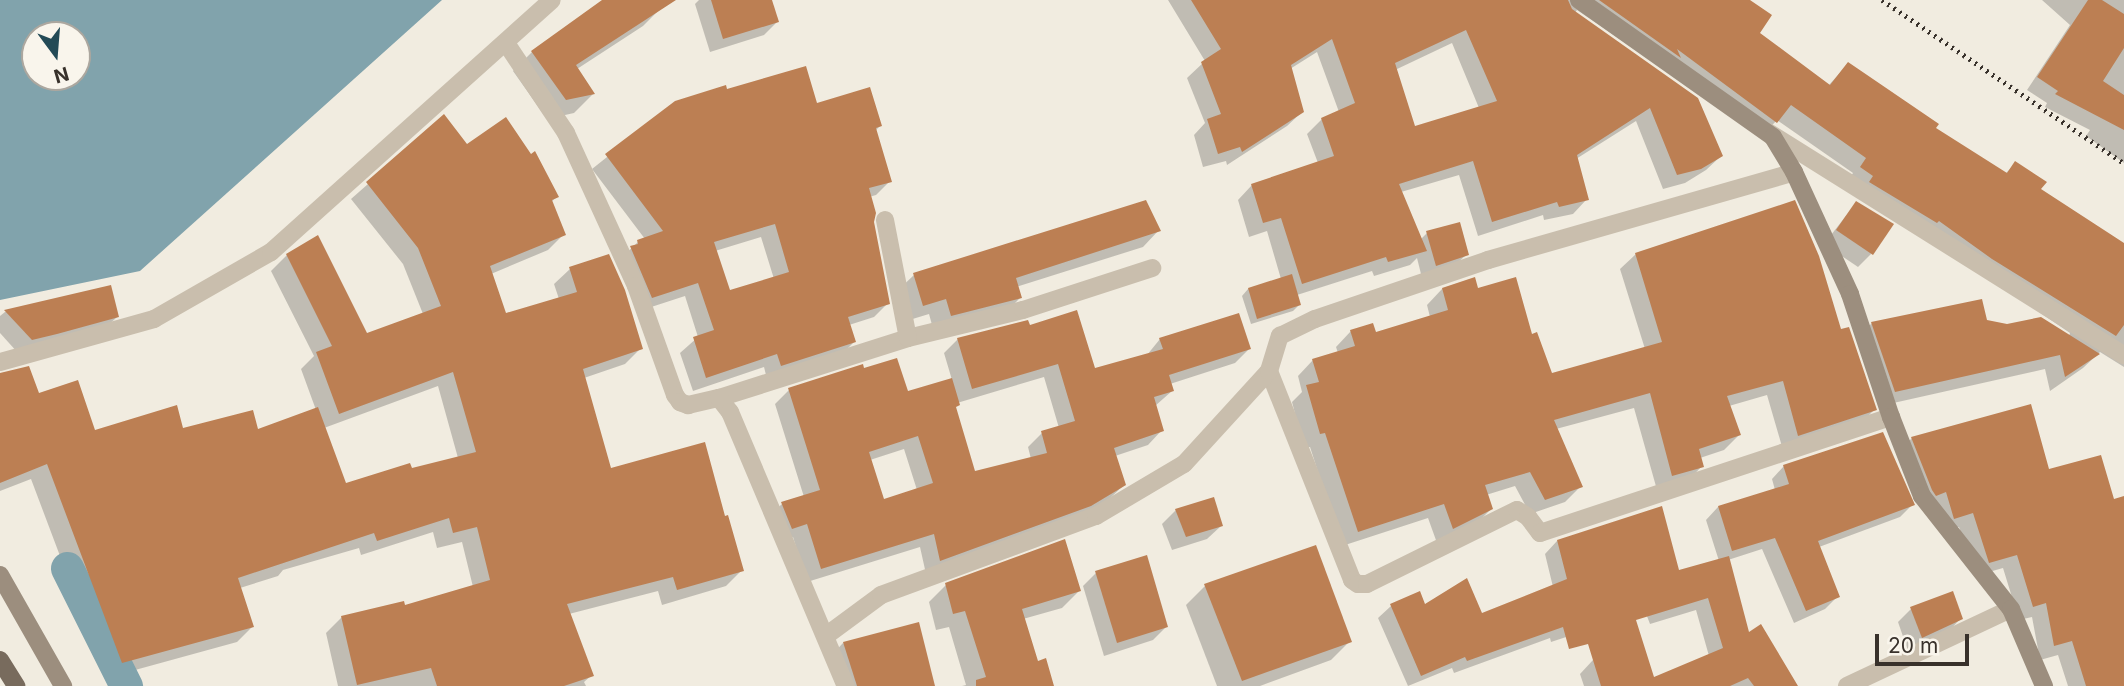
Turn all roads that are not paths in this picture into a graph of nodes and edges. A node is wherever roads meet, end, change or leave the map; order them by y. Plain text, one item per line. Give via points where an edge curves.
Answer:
1 (552, 0) edge
2 (1579, 0) edge
3 (506, 43) junction
4 (1763, 129) junction
5 (1794, 172) junction
6 (885, 220) dead end
7 (1152, 268) dead end
8 (908, 338) junction
9 (2124, 355) edge
10 (0, 362) edge
11 (1269, 370) junction
12 (719, 398) junction
13 (1891, 417) junction
14 (0, 575) edge
15 (2011, 609) junction
16 (827, 635) junction
17 (0, 660) edge
18 (16, 686) edge
19 (63, 686) edge
20 (846, 686) edge
21 (1847, 686) edge
22 (2044, 686) edge

1 - 3 street
2 - 4 street
3 - 10 street via 271,253 154,319
3 - 12 street via 566,133 636,286 675,395 688,405
4 - 5 street
4 - 9 street
5 - 11 street via 1488,260 1315,319 1280,337
5 - 13 street via 1850,294
6 - 8 street
7 - 8 street via 1023,310
8 - 12 street
11 - 13 street via 1352,580 1358,584 1367,584 1517,510 1540,533
11 - 16 street via 1184,464 1096,516 881,595
12 - 16 street via 730,412
13 - 15 street via 1922,496
14 - 19 street
15 - 21 street
15 - 22 street
16 - 20 street
17 - 18 main road

